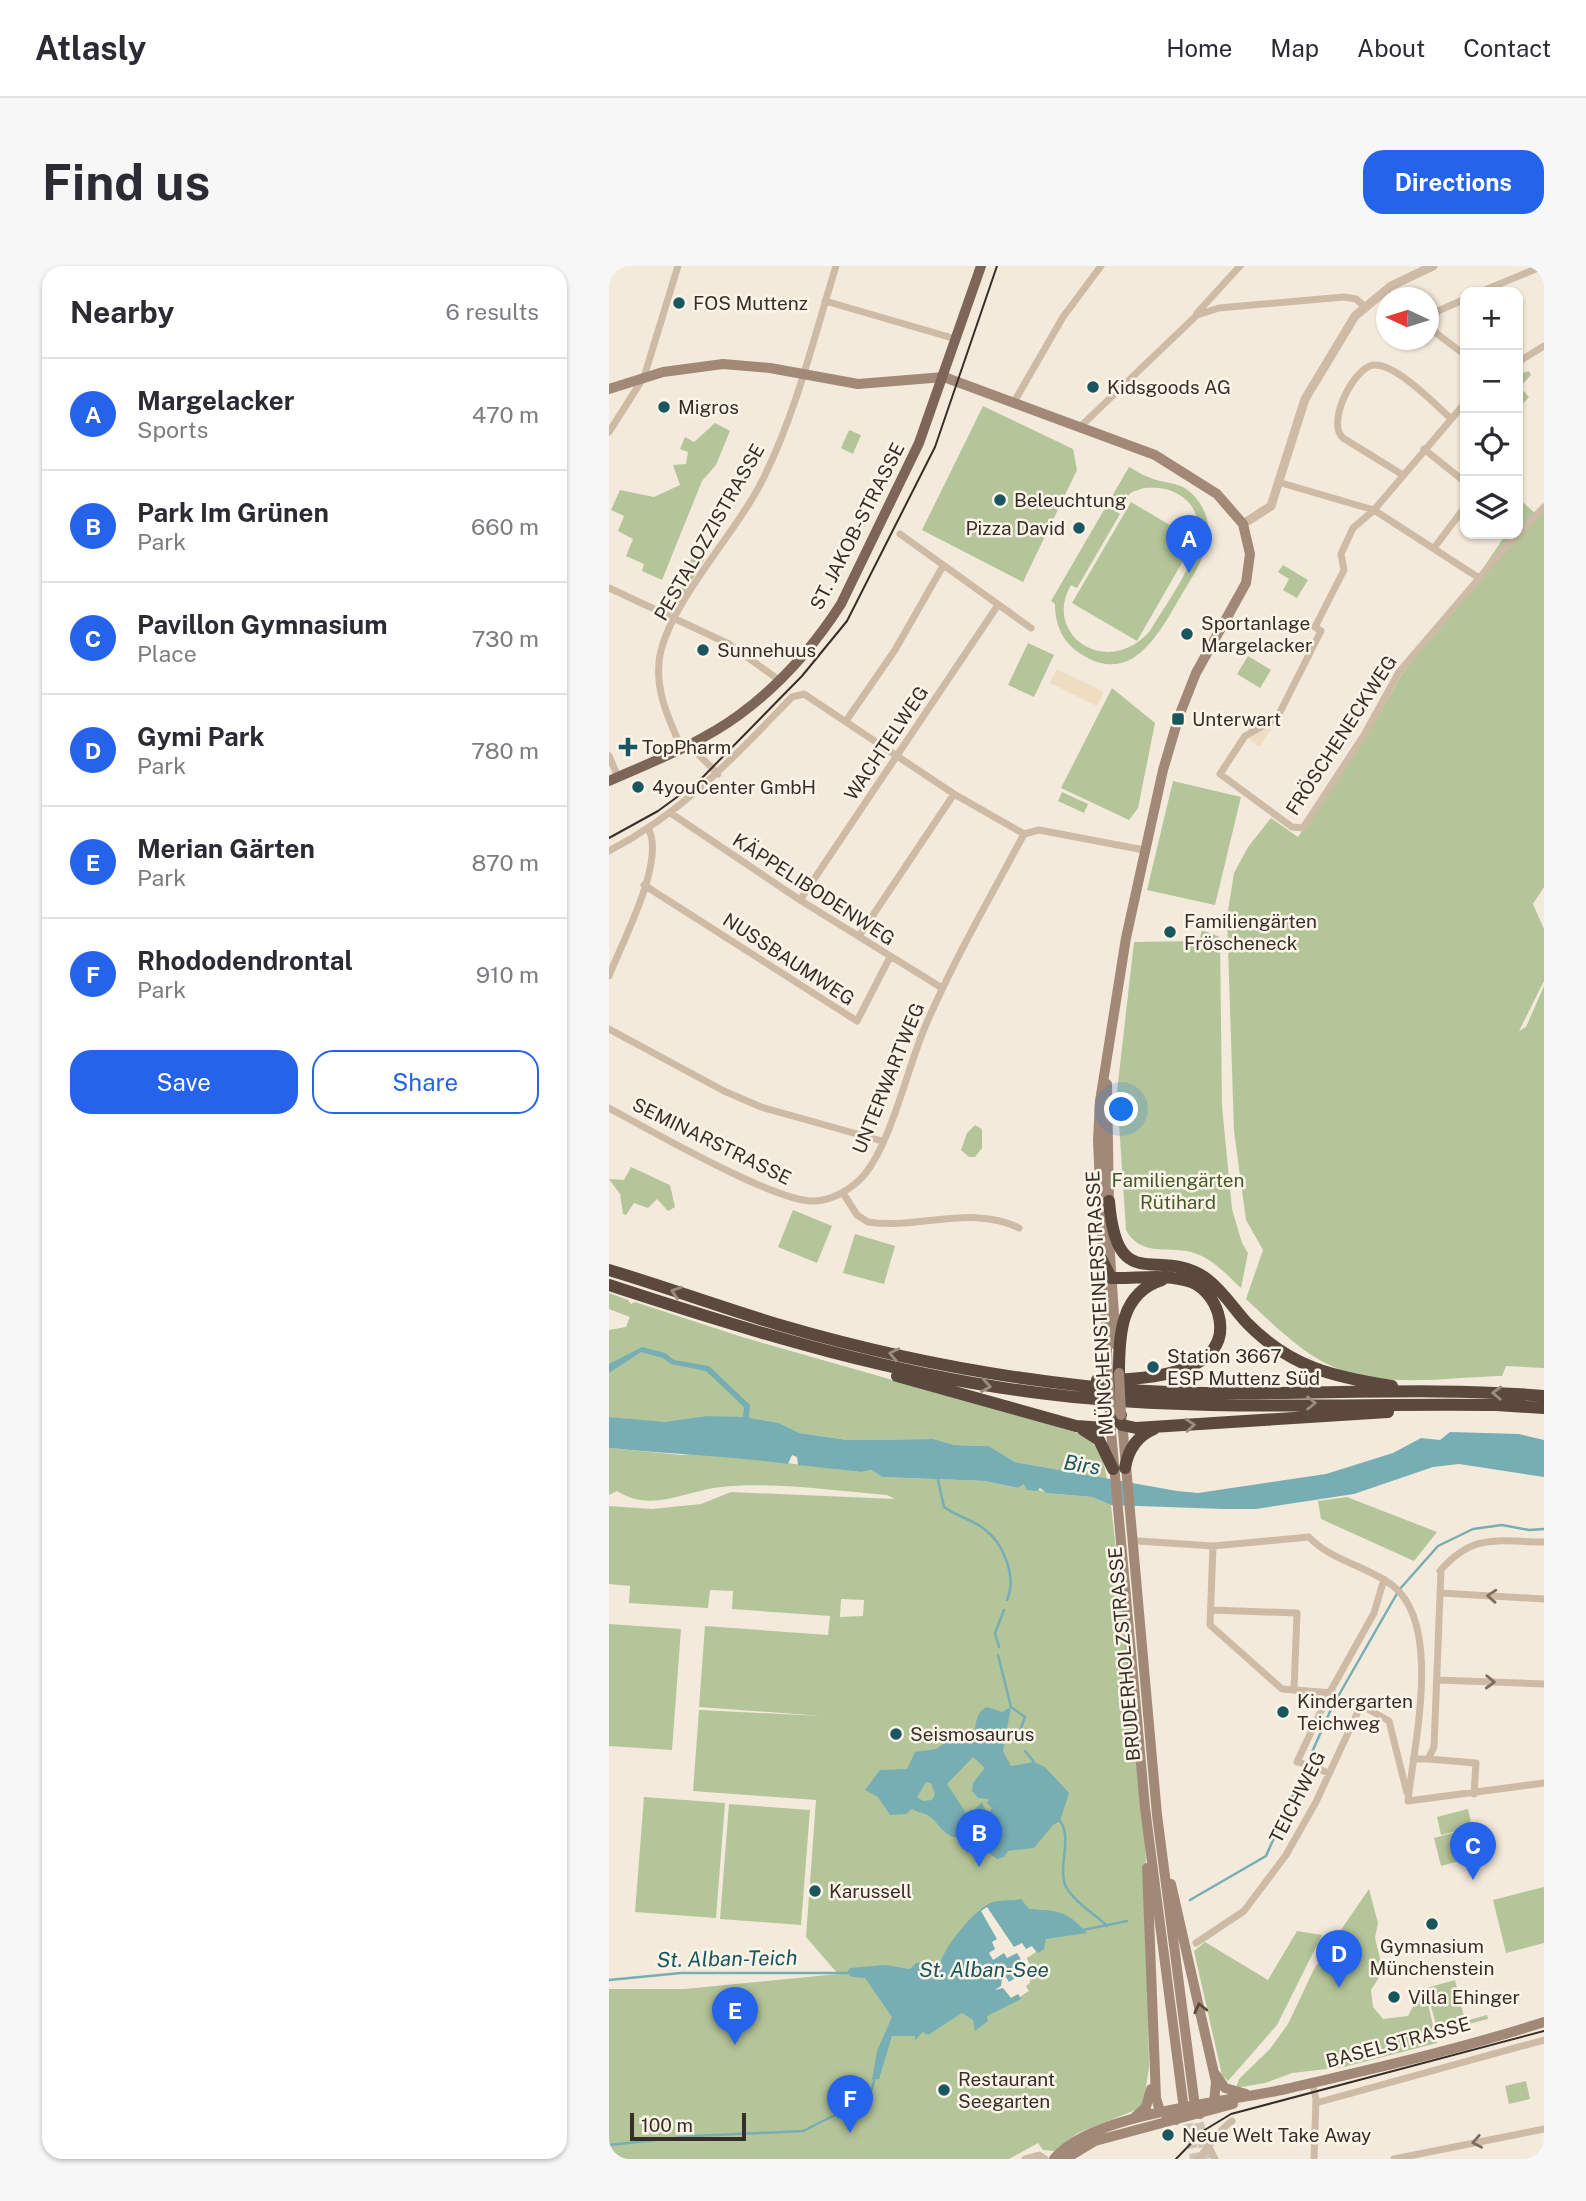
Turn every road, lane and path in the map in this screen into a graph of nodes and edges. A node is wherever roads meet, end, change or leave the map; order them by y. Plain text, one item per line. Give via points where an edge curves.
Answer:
1 (678, 266) edge
2 (836, 266) edge
3 (981, 266) edge
4 (1101, 266) edge
5 (1240, 266) edge
6 (1433, 266) edge
7 (1543, 266) edge
8 (1492, 287) edge
9 (825, 301) junction
10 (1460, 301) edge
11 (1364, 306) junction
12 (1192, 319) junction
13 (956, 340) junction
14 (1544, 346) edge
15 (1460, 351) edge
16 (1523, 359) edge
17 (802, 375) junction
18 (645, 377) junction
19 (944, 377) junction
20 (609, 389) edge
21 (1014, 402) junction
22 (1460, 408) edge
23 (1450, 418) junction
24 (1081, 426) junction
25 (609, 432) edge
26 (1424, 449) junction
27 (1403, 475) junction
28 (1460, 478) edge
29 (1278, 482) junction
30 (1544, 507) edge
31 (1374, 510) junction
32 (1460, 514) edge
33 (1243, 524) junction
34 (900, 534) dead end
35 (1434, 548) junction
36 (943, 566) junction
37 (1479, 578) junction
38 (609, 590) edge
39 (998, 605) junction
40 (674, 620) junction
41 (1031, 628) dead end
42 (779, 680) junction
43 (846, 721) junction
44 (684, 745) junction
45 (897, 755) junction
46 (609, 756) edge
47 (717, 774) junction
48 (613, 779) edge
49 (954, 794) junction
50 (672, 814) junction
51 (649, 830) junction
52 (1024, 834) junction
53 (1145, 850) junction
54 (609, 851) edge
55 (645, 885) junction
56 (800, 900) junction
57 (859, 936) junction
58 (890, 957) junction
59 (609, 976) edge
60 (941, 988) junction
61 (609, 1029) edge
62 (1106, 1073) junction
63 (609, 1108) edge
64 (882, 1141) junction
65 (843, 1193) junction
66 (1109, 1201) junction
67 (1019, 1228) dead end
68 (1102, 1261) joint
69 (1160, 1267) junction
70 (611, 1270) edge
71 (1108, 1277) junction
72 (1173, 1279) junction
73 (609, 1285) edge
74 (753, 1329) junction
75 (1114, 1373) junction
76 (1034, 1379) junction
77 (1451, 1392) junction
78 (1544, 1396) edge
79 (1544, 1409) edge
80 (1116, 1420) junction
81 (1076, 1426) junction
82 (1160, 1427) junction
83 (1108, 1446) junction
84 (1128, 1447) junction
85 (1119, 1469) junction
86 (1138, 1541) dead end
87 (1544, 1542) edge
88 (1213, 1546) junction
89 (1384, 1579) junction
90 (1129, 1580) junction
91 (1440, 1592) junction
92 (1544, 1599) edge
93 (1211, 1610) junction
94 (1437, 1680) junction
95 (1544, 1684) edge
96 (1294, 1690) junction
97 (1332, 1692) junction
98 (1351, 1701) dead end
99 (1361, 1705) junction
100 (1413, 1759) junction
101 (1428, 1759) junction
102 (1329, 1773) junction
103 (1544, 1783) edge
104 (1473, 1794) junction
105 (1408, 1801) junction
106 (1145, 1808) junction
107 (1157, 1815) junction
108 (1196, 1943) dead end
109 (1544, 2022) edge
110 (1544, 2040) edge
111 (1153, 2067) junction
112 (1215, 2075) junction
113 (1313, 2082) junction
114 (1249, 2095) junction
115 (1261, 2095) junction
116 (1194, 2099) tunnel mouth
117 (1183, 2102) tunnel mouth
118 (1214, 2102) junction
119 (1315, 2103) junction
120 (1162, 2113) junction
121 (1199, 2113) junction
122 (1176, 2120) junction
123 (1232, 2121) dead end
124 (1127, 2123) junction
125 (1544, 2129) edge
126 (1210, 2149) junction
127 (1025, 2159) edge
128 (1045, 2159) edge
129 (1054, 2159) edge
130 (1065, 2159) edge
131 (1198, 2159) edge
132 (1215, 2159) edge
133 (1314, 2159) edge
134 (1394, 2159) edge

1 - 18 street
2 - 9 street, PESTALOZZISTRASSE
3 - 13 main road, ST. JAKOB-STRASSE
4 - 21 street via 1063,317
5 - 12 street
6 - 11 street via 1391,286
7 - 8 street
9 - 13 street
9 - 17 street, PESTALOZZISTRASSE
10 - 15 street via 1438,311 1431,323 1436,333
11 - 12 street via 1344,297 1219,308
11 - 29 street via 1343,331 1305,399
12 - 24 street
13 - 19 main road, ST. JAKOB-STRASSE
14 - 16 street
17 - 18 main road via 723,364
17 - 19 main road via 858,384
17 - 40 street, PESTALOZZISTRASSE via 763,480
18 - 20 main road
18 - 25 street
19 - 21 main road
19 - 42 main road, ST. JAKOB-STRASSE via 919,443 841,604
21 - 24 main road
22 - 23 street
23 - 26 street
23 - 27 street via 1418,388 1383,366 1372,365 1360,372 1336,416 1336,430
24 - 33 main road via 1127,442 1187,472 1218,495
26 - 27 street
26 - 28 street
27 - 31 street
29 - 31 street
29 - 33 street via 1269,508
30 - 37 street, FRÖSCHENECKWEG
31 - 35 street
31 - 37 street, FRÖSCHENECKWEG via 1353,528 1341,554 1344,570 1315,627 1321,631 1315,647 1277,718 1245,736 1220,774 1291,827 1303,828 1399,672
32 - 35 street
33 - 53 main road, MÜNCHENSTEINERSTRASSE via 1250,554 1246,583 1187,693 1166,757
34 - 36 street
35 - 37 street
36 - 39 street
36 - 43 street via 895,650
38 - 40 street
39 - 41 street
39 - 45 street, WACHTELWEG
40 - 42 street via 729,643
40 - 44 street, PESTALOZZISTRASSE via 662,646 659,689
42 - 44 main road, ST. JAKOB-STRASSE via 737,717
43 - 45 street
43 - 47 street via 804,694 792,697
44 - 47 street
44 - 48 main road, ST. JAKOB-STRASSE
45 - 49 street
45 - 56 street, WACHTELWEG
46 - 48 street
47 - 50 street
49 - 52 street
49 - 57 street
50 - 51 street
50 - 56 street, KÄPPELIBODENWEG
51 - 54 street
51 - 55 street via 653,850
52 - 53 street via 1039,830
52 - 60 street, UNTERWARTWEG
53 - 62 main road, MÜNCHENSTEINERSTRASSE via 1126,938
55 - 58 street, NUSSBAUMWEG via 857,1021
55 - 59 street
56 - 57 street, KÄPPELIBODENWEG
57 - 58 street, KÄPPELIBODENWEG
58 - 60 street, KÄPPELIBODENWEG
60 - 64 street, UNTERWARTWEG
61 - 64 street via 761,1107
62 - 66 main road, MÜNCHENSTEINERSTRASSE
62 - 68 main road, MÜNCHENSTEINERSTRASSE via 1098,1140
63 - 65 street, SEMINARSTRASSE via 759,1185 794,1198 816,1201
64 - 65 street, UNTERWARTWEG via 864,1175
65 - 67 street via 857,1215 869,1222 977,1219 1006,1221
66 - 69 highway via 1113,1233 1122,1251 1136,1262
66 - 71 main road, MÜNCHENSTEINERSTRASSE
68 - 71 highway
69 - 71 highway
69 - 77 highway via 1179,1267 1207,1279 1261,1336 1297,1363 1345,1378 1392,1386 1435,1386
76 -> 70 highway via 863,1347
71 - 72 highway
71 - 75 main road, MÜNCHENSTEINERSTRASSE
72 - 75 highway via 1147,1286 1133,1299 1121,1328
72 - 76 highway via 1199,1287 1218,1311 1218,1333 1202,1361 1184,1371 1143,1377
73 - 74 highway
74 -> 79 highway via 890,1367 1059,1396 1140,1402 1469,1404
74 - 81 highway via 907,1379
75 - 80 main road, MÜNCHENSTEINERSTRASSE, bridge
76 - 77 highway via 1184,1392
78 -> 77 highway
82 -> 79 highway via 1388,1412
80 - 81 highway via 1101,1429
80 - 82 highway via 1136,1428
80 - 83 main road, MÜNCHENSTEINERSTRASSE
80 - 84 main road, MÜNCHENSTEINERSTRASSE
81 - 83 highway
82 - 84 highway
83 - 85 highway
84 - 85 highway
85 - 90 main road, BRUDERHOLZSTRASSE via 1126,1489
85 - 90 main road, BRUDERHOLZSTRASSE via 1114,1488
86 - 88 street
87 - 91 street via 1475,1543 1440,1572
88 - 89 street via 1309,1536
88 - 93 street
89 - 97 street, TEICHWEG via 1374,1613
89 - 100 street via 1405,1595 1415,1618 1422,1694
90 - 106 main road, BRUDERHOLZSTRASSE
90 - 107 main road, BRUDERHOLZSTRASSE
92 -> 91 street
91 - 94 street
93 - 96 street via 1210,1625 1227,1643 1282,1689
93 - 96 street via 1297,1614
94 -> 95 street
94 - 101 street via 1434,1747
96 - 97 street
97 - 102 street, TEICHWEG via 1299,1762
98 - 99 street
99 - 102 street, TEICHWEG
99 - 105 street via 1389,1720
100 - 101 street
100 - 105 street
101 - 104 street via 1476,1763
102 - 108 street, TEICHWEG via 1309,1817 1254,1899 1244,1911
103 - 104 street
104 - 105 street
106 - 111 main road, BRUDERHOLZSTRASSE
106 - 117 main road, BRUDERHOLZSTRASSE
112 -> 107 main road, BRUDERHOLZSTRASSE
107 - 116 main road, BRUDERHOLZSTRASSE
109 - 113 main road, BASELSTRASSE
110 - 119 street, BASELSTRASSE
111 - 120 main road, BRUDERHOLZSTRASSE
111 - 124 main road, BRUDERHOLZSTRASSE via 1146,2107
112 - 114 main road via 1226,2088
112 - 118 main road, BRUDERHOLZSTRASSE
113 - 115 main road, BASELSTRASSE
113 - 119 street
114 - 115 main road, BASELSTRASSE
114 - 118 main road, BASELSTRASSE
115 - 121 main road, BASELSTRASSE
118 - 120 main road, BASELSTRASSE
118 - 121 main road
119 - 133 street
120 - 122 main road
120 - 124 main road, BASELSTRASSE
121 - 122 main road, BASELSTRASSE
122 - 130 main road, BASELSTRASSE via 1095,2141
123 - 126 street via 1220,2130
124 - 129 main road, BASELSTRASSE via 1081,2137
125 -> 134 street
126 - 131 street
126 - 132 street
127 - 128 street via 1039,2155

